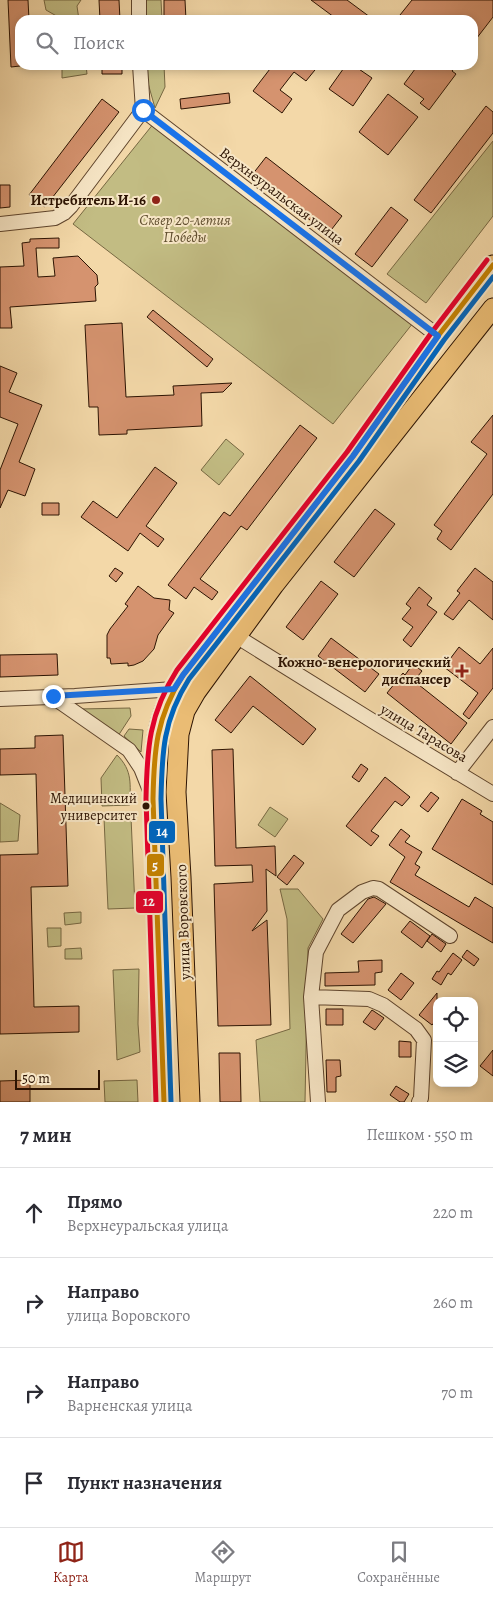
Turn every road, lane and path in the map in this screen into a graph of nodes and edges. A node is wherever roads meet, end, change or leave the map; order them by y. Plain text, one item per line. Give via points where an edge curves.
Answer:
1 (139, 0) edge
2 (139, 15) edge
3 (140, 70) edge
4 (143, 110) junction
5 (0, 224) edge
6 (493, 265) edge
7 (493, 308) edge
8 (438, 336) junction
9 (236, 636) junction
10 (174, 689) junction
11 (53, 696) junction
12 (0, 699) edge
13 (493, 727) edge
14 (457, 773) junction
15 (493, 794) edge
16 (153, 798) junction
17 (450, 936) dead end
18 (310, 997) junction
19 (164, 1102) edge
20 (190, 1102) edge
21 (318, 1102) edge
22 (419, 1102) edge

1 - 2 street
3 - 4 street
4 - 5 street via 64,213 55,218
4 - 8 street, Верхнеуральская улица
6 - 8 main road, улица Воровского
7 - 9 main road, улица Воровского
8 - 10 main road, улица Воровского via 353,456
9 - 14 street, улица Тарасова
9 - 20 main road, улица Воровского via 185,710 179,734 176,792
10 - 11 street
10 - 16 main road, улица Воровского via 157,731
11 - 12 street
11 - 16 street via 129,750 141,768
13 - 14 street
14 - 15 street, улица Тарасова
16 - 19 main road, улица Воровского
17 - 18 street via 379,889 362,892 338,910 316,952
18 - 21 street
18 - 22 street via 368,999 383,1005 416,1029 424,1040

